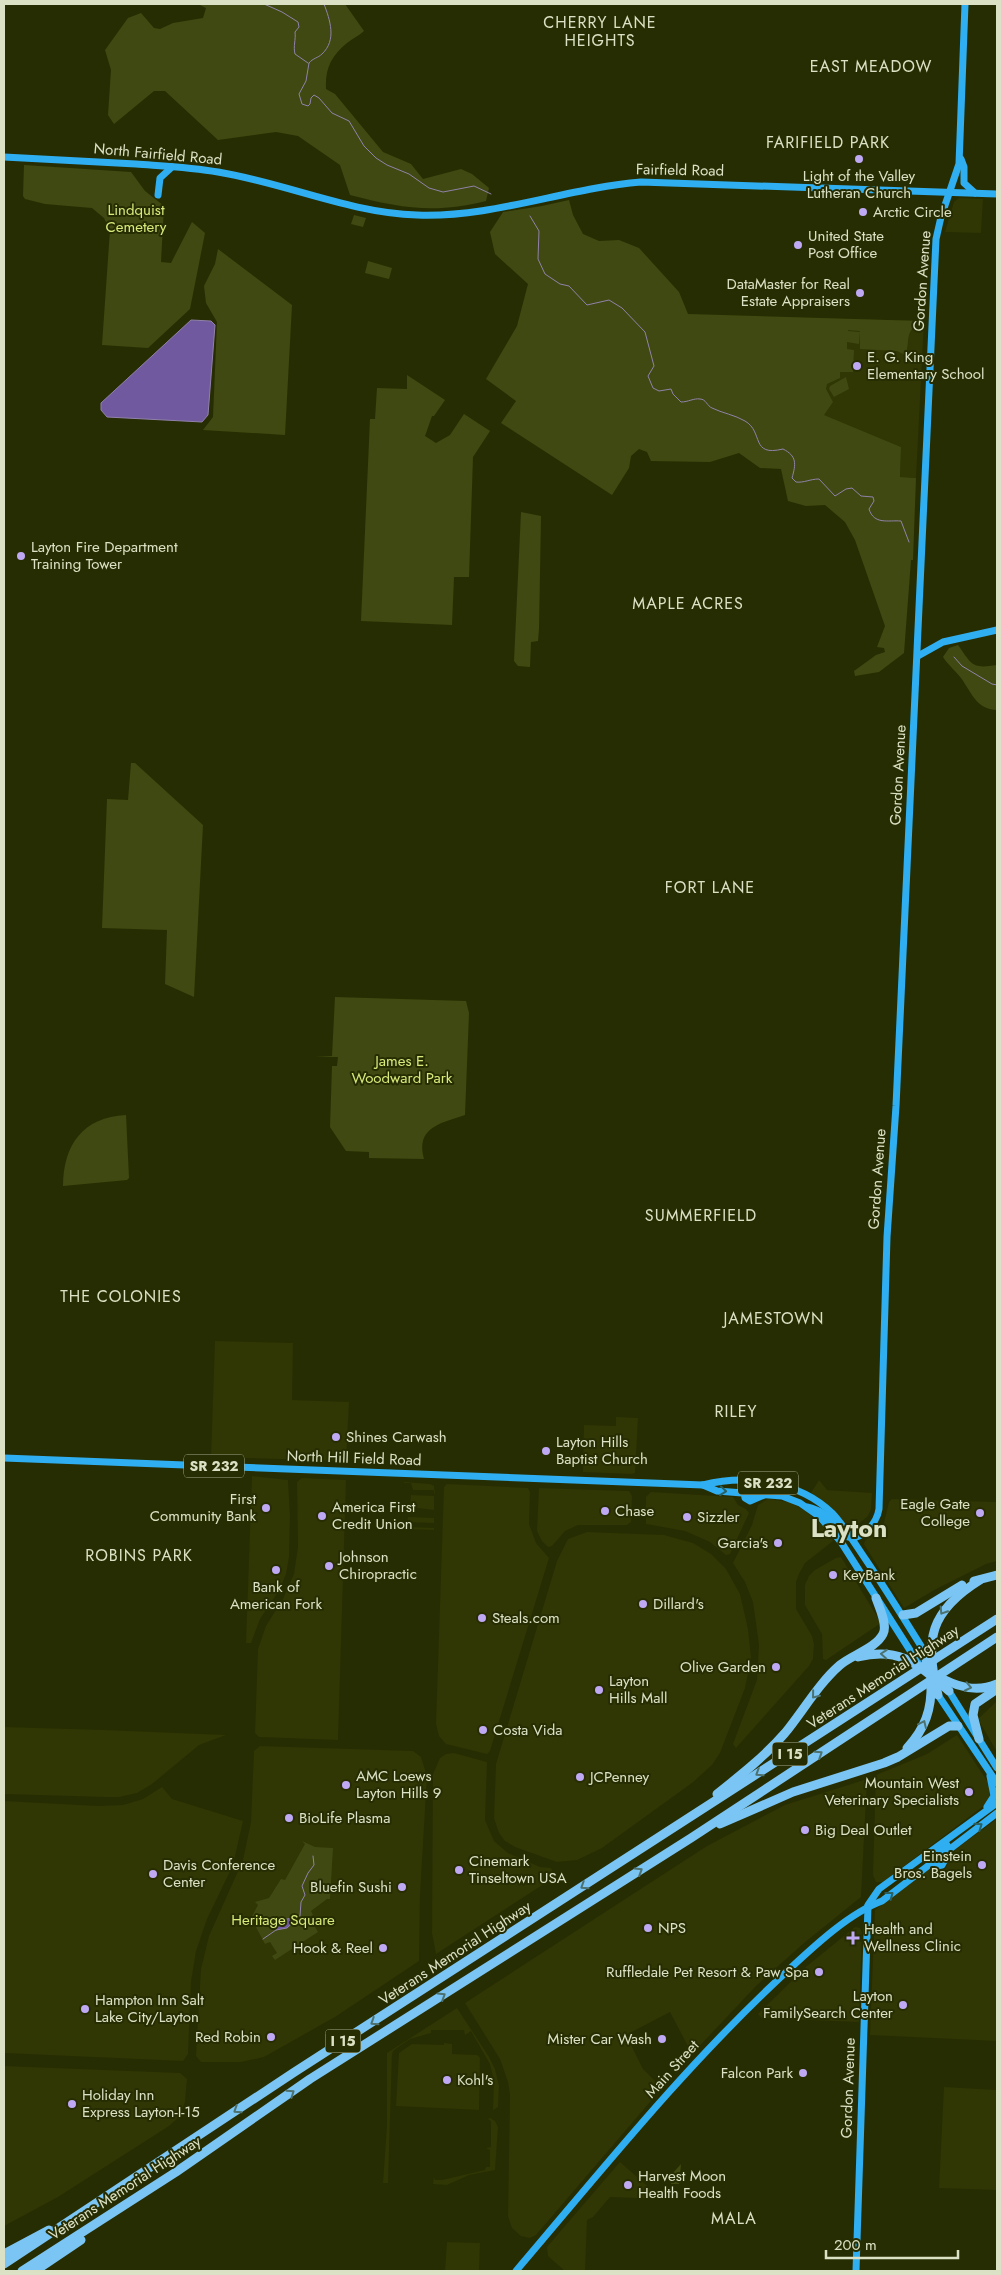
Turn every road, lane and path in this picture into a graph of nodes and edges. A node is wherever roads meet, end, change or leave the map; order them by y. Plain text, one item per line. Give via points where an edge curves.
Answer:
1 (965, 4) edge
2 (960, 156) junction
3 (4, 157) edge
4 (172, 166) junction
5 (949, 192) junction
6 (975, 193) junction
7 (997, 194) edge
8 (158, 195) dead end
9 (366, 208) joint
10 (997, 630) edge
11 (918, 656) junction
12 (4, 1458) edge
13 (703, 1485) junction
14 (744, 1492) junction
15 (815, 1500) junction
16 (807, 1507) junction
17 (851, 1536) junction
18 (844, 1548) junction
19 (997, 1575) edge
20 (980, 1580) junction
21 (884, 1586) junction
22 (876, 1598) junction
23 (903, 1615) junction
24 (997, 1619) edge
25 (997, 1636) edge
26 (924, 1651) joint
27 (848, 1659) junction
28 (916, 1661) junction
29 (932, 1674) junction
30 (997, 1684) edge
31 (997, 1689) edge
32 (949, 1691) joint
33 (938, 1695) joint
34 (958, 1726) junction
35 (979, 1739) junction
36 (898, 1757) junction
37 (988, 1767) junction
38 (997, 1768) edge
39 (997, 1783) edge
40 (997, 1803) edge
41 (997, 1813) edge
42 (980, 1815) junction
43 (676, 1827) junction
44 (958, 1831) junction
45 (691, 1838) junction
46 (934, 1862) junction
47 (868, 1906) junction
48 (176, 2172) junction
49 (64, 2225) junction
50 (4, 2254) edge
51 (4, 2264) edge
52 (22, 2271) edge
53 (35, 2271) edge
54 (516, 2271) edge
55 (856, 2271) edge

1 - 2 main road, Gordon Avenue
2 - 5 main road, Gordon Avenue
2 - 6 main road via 964,181
3 - 4 main road, North Fairfield Road
4 - 8 main road via 160,178
4 - 9 main road, North Fairfield Road via 261,181
5 - 6 main road, Fairfield Road
5 - 9 main road, Fairfield Road via 641,182 451,215 417,215
5 - 11 main road, Gordon Avenue via 936,239
6 - 7 main road, Fairfield Road
10 - 11 main road via 943,642
11 - 17 main road, Gordon Avenue via 894,1145 887,1224 879,1509 869,1529
12 - 13 main road, North Hill Field Road / SR 232
13 -> 14 main road, SR 232 via 717,1491
13 - 15 main road, SR 232 via 717,1481 772,1483 792,1488
14 - 15 main road via 749,1487 768,1488
14 - 16 main road, SR 232 via 788,1498
15 - 17 main road, SR 232 via 833,1514
16 - 17 main road via 821,1511 842,1534
16 - 18 main road, SR 232 via 829,1526
17 - 21 main road, SR 232
18 - 21 main road via 855,1551
18 - 22 main road, SR 232
19 - 20 highway
20 - 23 highway via 964,1583 915,1614
20 -> 29 highway via 952,1599 941,1613 934,1633
21 - 23 main road, SR 232
22 - 27 highway via 885,1632 880,1640
22 - 28 main road, SR 232
23 - 26 main road, SR 232
24 -> 43 highway, Veterans Memorial Highway / I 15
45 -> 25 highway, Veterans Memorial Highway / I 15
26 - 29 highway
28 -> 27 highway via 884,1653
27 -> 43 highway via 833,1671 784,1734 755,1763
28 - 29 highway
29 -> 30 highway via 972,1689
29 - 32 highway
29 - 33 highway
36 -> 29 highway via 914,1740 925,1721 930,1705
31 - 35 highway via 975,1704 973,1715
32 - 35 main road
33 - 34 main road
34 - 36 highway via 949,1726
34 - 37 main road
35 - 38 main road
36 - 45 highway via 793,1792
37 - 39 main road
37 - 42 main road via 994,1796
40 - 42 main road, Main Street
46 -> 41 main road, Main Street
42 - 44 main road, Main Street
43 -> 49 highway, Veterans Memorial Highway / I 15
44 - 46 main road via 933,1857
44 - 47 main road, Main Street via 879,1890
48 -> 45 highway, Veterans Memorial Highway / I 15 via 310,2079
47 -> 46 main road, Main Street via 882,1901
47 - 54 main road, Main Street via 804,1956 734,2022 684,2075
47 - 55 main road, Gordon Avenue
48 - 52 highway, Veterans Memorial Highway / I 15
48 - 53 highway via 165,2183
49 - 50 highway via 39,2234
49 - 51 highway, Veterans Memorial Highway / I 15

